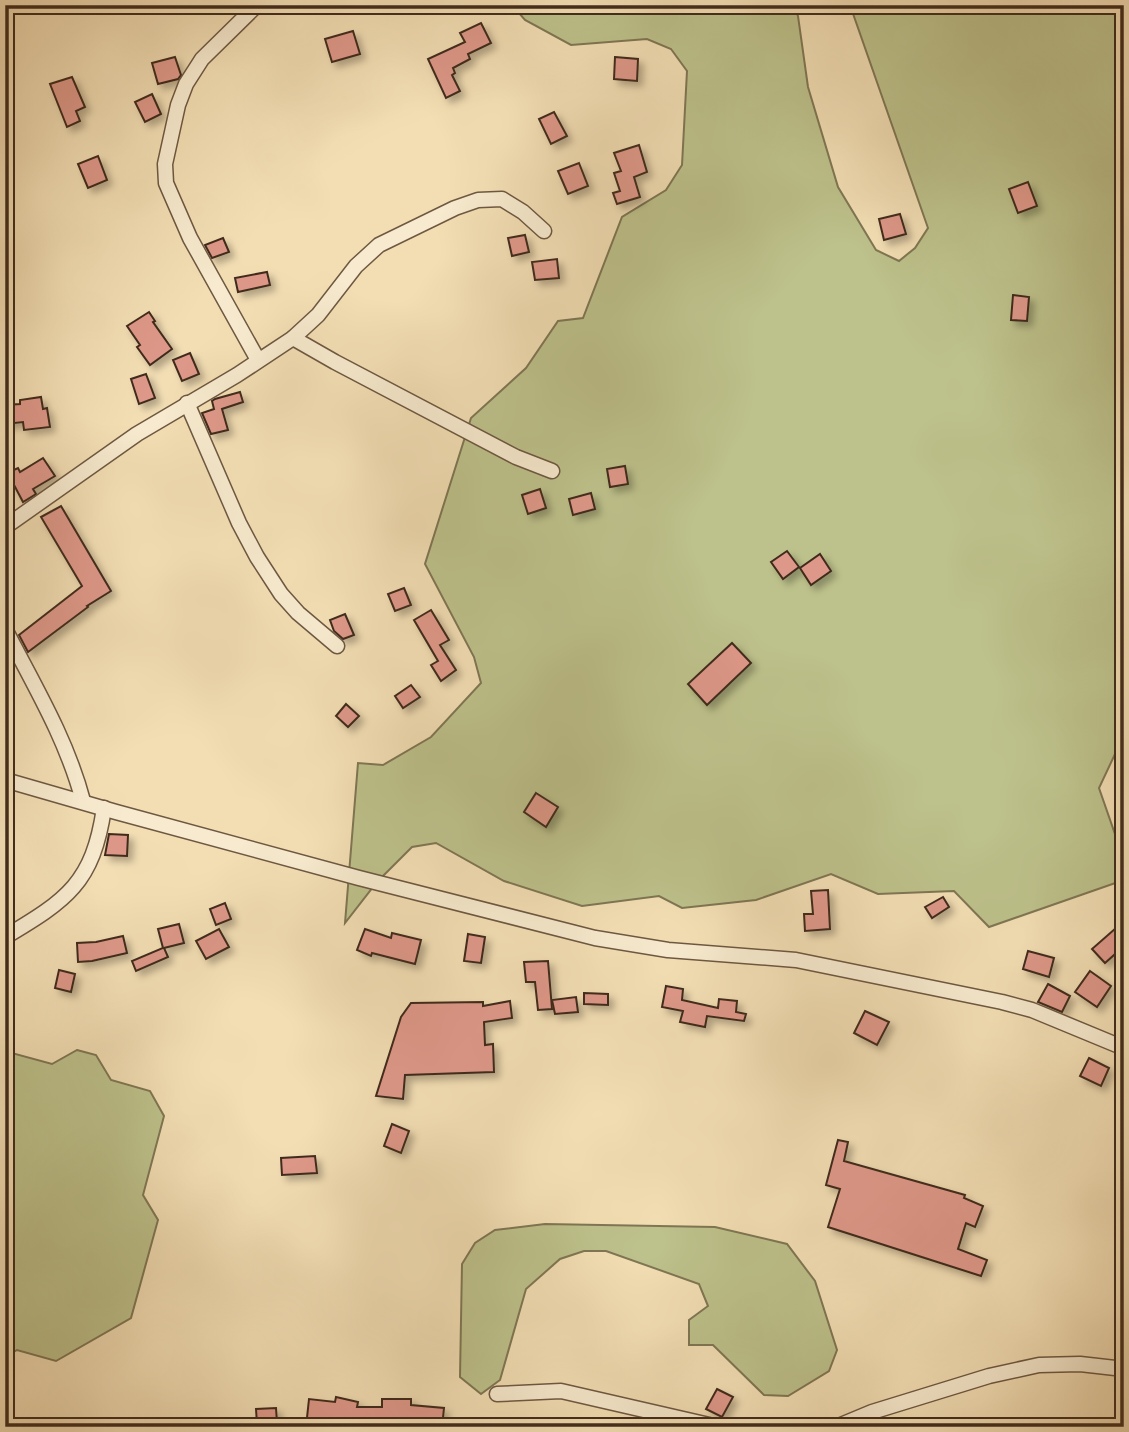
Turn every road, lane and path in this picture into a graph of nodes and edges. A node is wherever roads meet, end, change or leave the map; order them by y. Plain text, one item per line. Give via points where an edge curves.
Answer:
1 (257, 5) edge
2 (544, 231) dead end
3 (293, 338) junction
4 (258, 360) junction
5 (187, 403) junction
6 (552, 471) dead end
7 (5, 527) edge
8 (5, 629) edge
9 (337, 646) dead end
10 (5, 780) edge
11 (83, 801) junction
12 (104, 808) junction
13 (5, 937) edge
14 (1124, 1048) edge
15 (1124, 1368) edge
16 (496, 1394) dead end
17 (718, 1427) edge
18 (836, 1427) edge

1 - 4 street via 202,60 186,84 165,164 166,183 190,238
2 - 3 street via 502,199 478,200 455,208 379,244
3 - 4 street
3 - 6 street via 516,457
4 - 5 street
5 - 7 street
5 - 9 street via 257,557 298,613
8 - 11 street via 67,751
10 - 11 street
11 - 12 street
12 - 13 street via 97,849 83,875 58,903
12 - 14 street via 595,938 668,950 796,960 1022,1006
15 - 18 street via 1038,1365 989,1376
16 - 17 street via 561,1391

